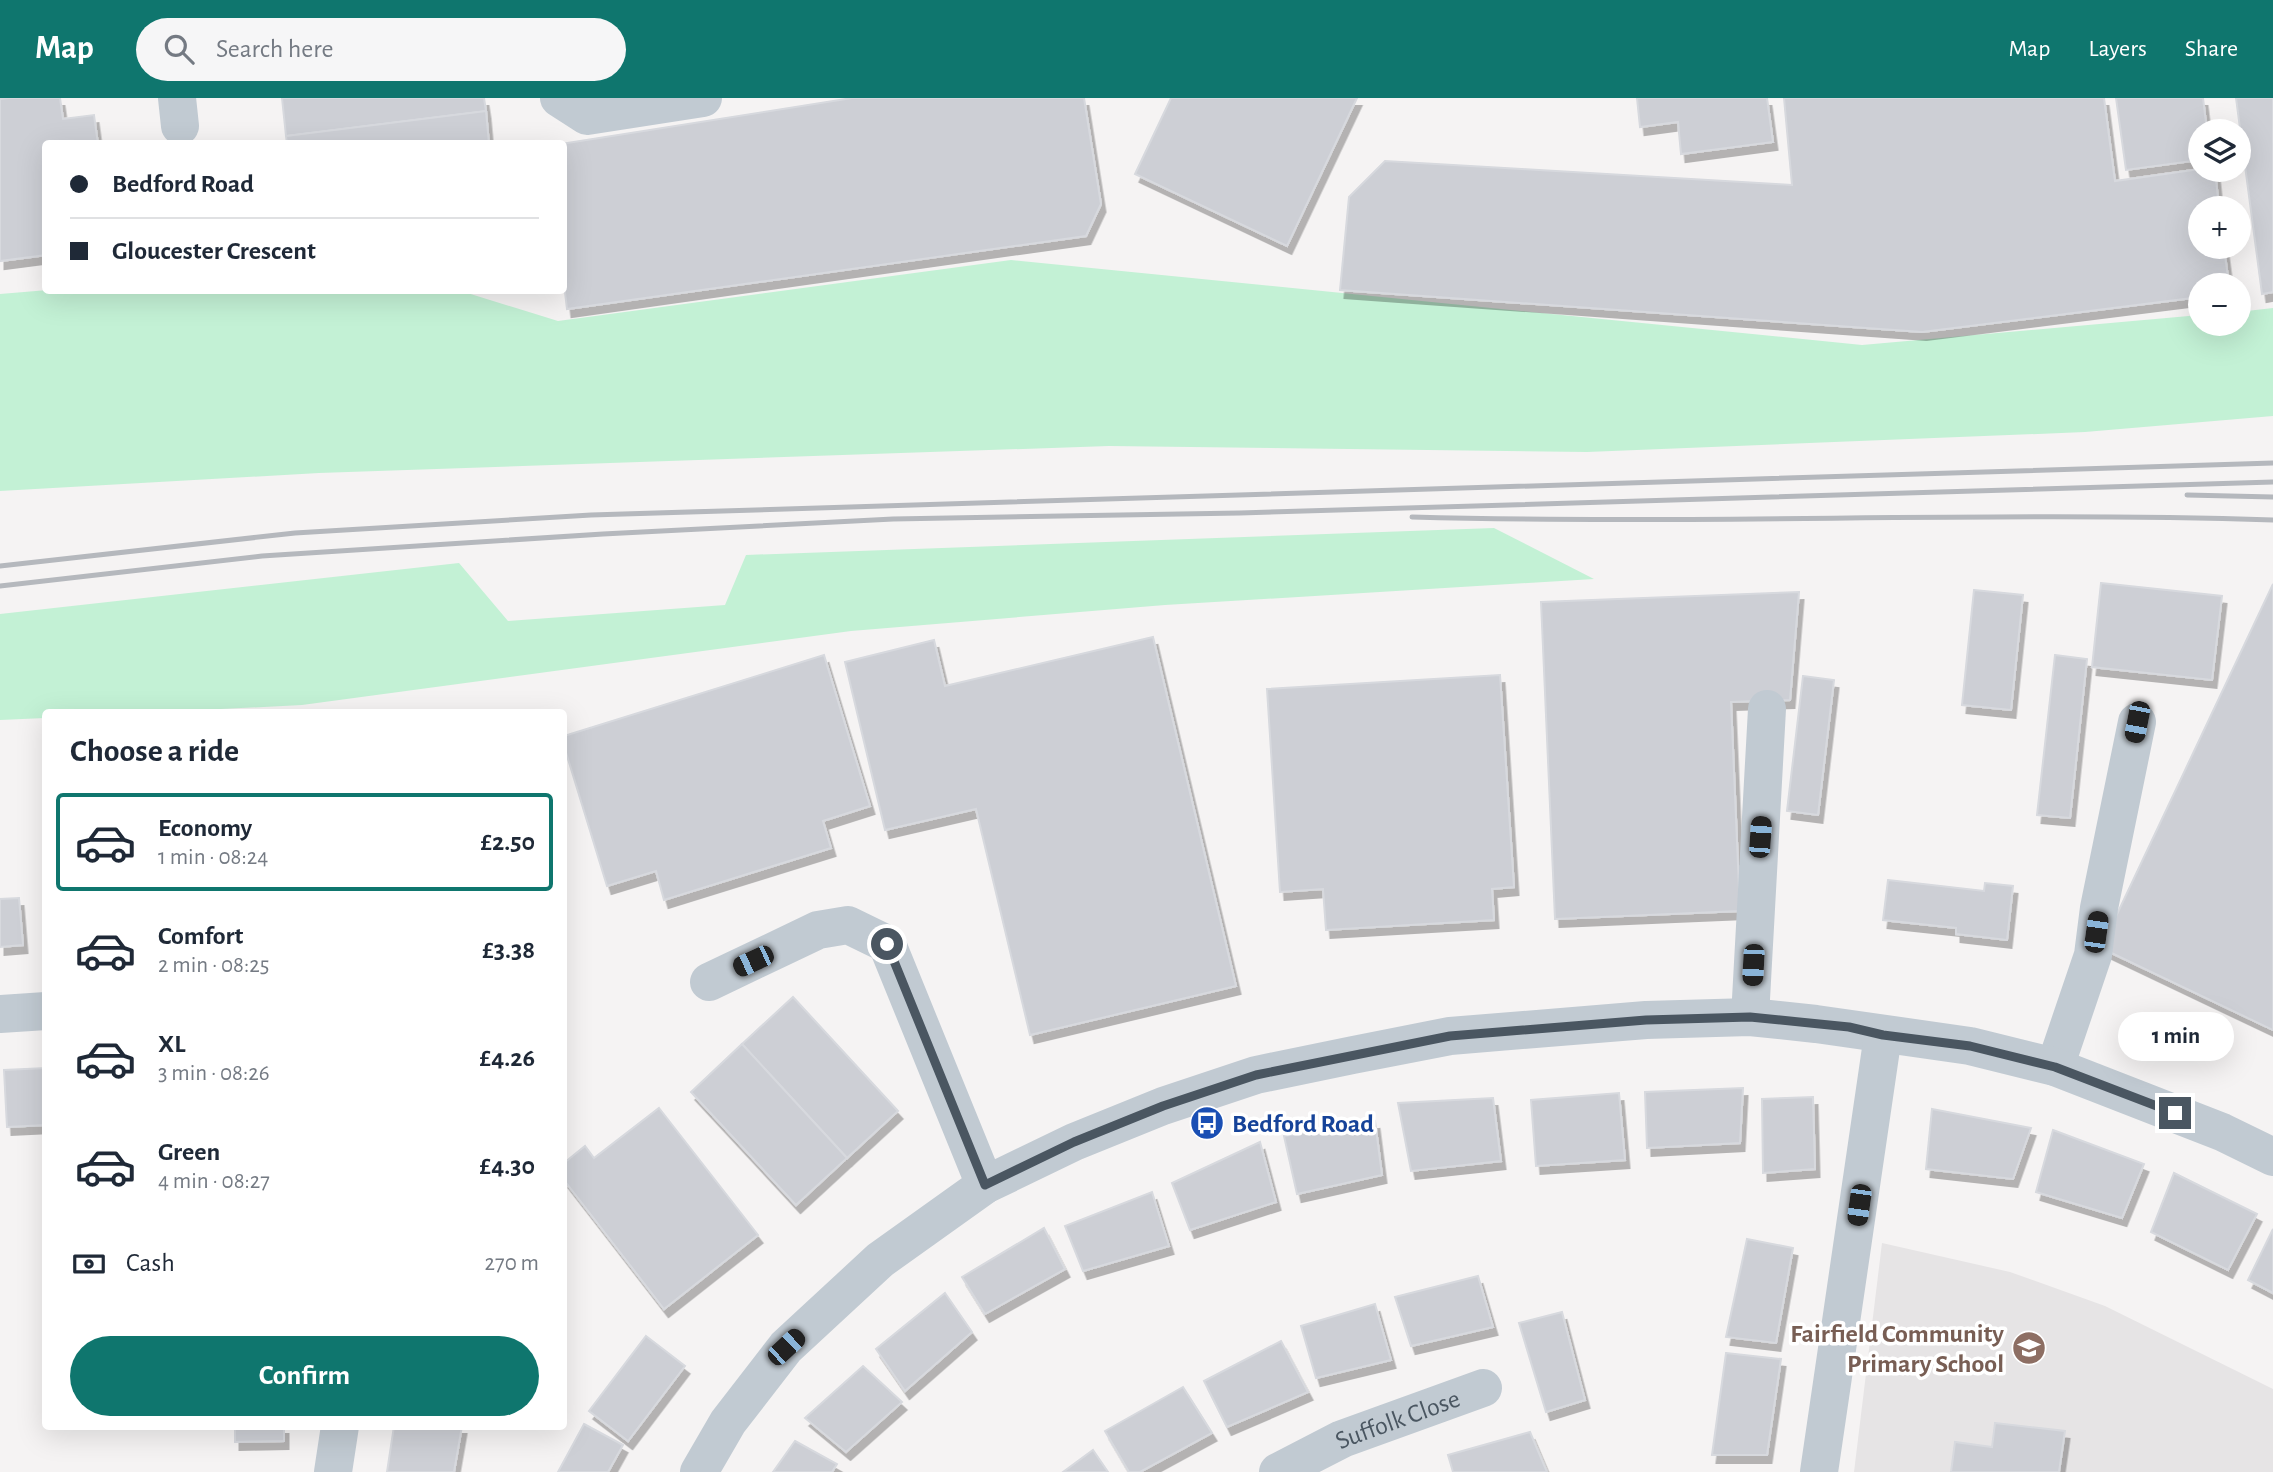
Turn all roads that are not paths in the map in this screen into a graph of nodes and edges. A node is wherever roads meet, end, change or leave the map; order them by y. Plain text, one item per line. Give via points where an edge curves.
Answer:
1 (559, 98) edge
2 (703, 98) edge
3 (1767, 709) dead end
4 (2137, 722) dead end
5 (709, 982) dead end
6 (1750, 1017) junction
7 (1883, 1035) junction
8 (2055, 1067) junction
9 (2273, 1157) edge
10 (985, 1185) junction
11 (1483, 1388) dead end
12 (339, 1430) edge
13 (333, 1472) edge
14 (699, 1472) edge
15 (1278, 1472) edge
16 (1819, 1472) edge

1 - 2 street via 587,116
3 - 6 street
4 - 8 street via 2092,955
5 - 10 street via 818,930 848,925 887,944
6 - 7 street
6 - 10 street via 1646,1020 1450,1036 1256,1075 1074,1142
7 - 8 street via 1970,1046
7 - 16 street
8 - 9 street via 2222,1132
10 - 14 street via 880,1260 786,1347 728,1422
11 - 15 street, Suffolk Close via 1342,1439
12 - 13 street

